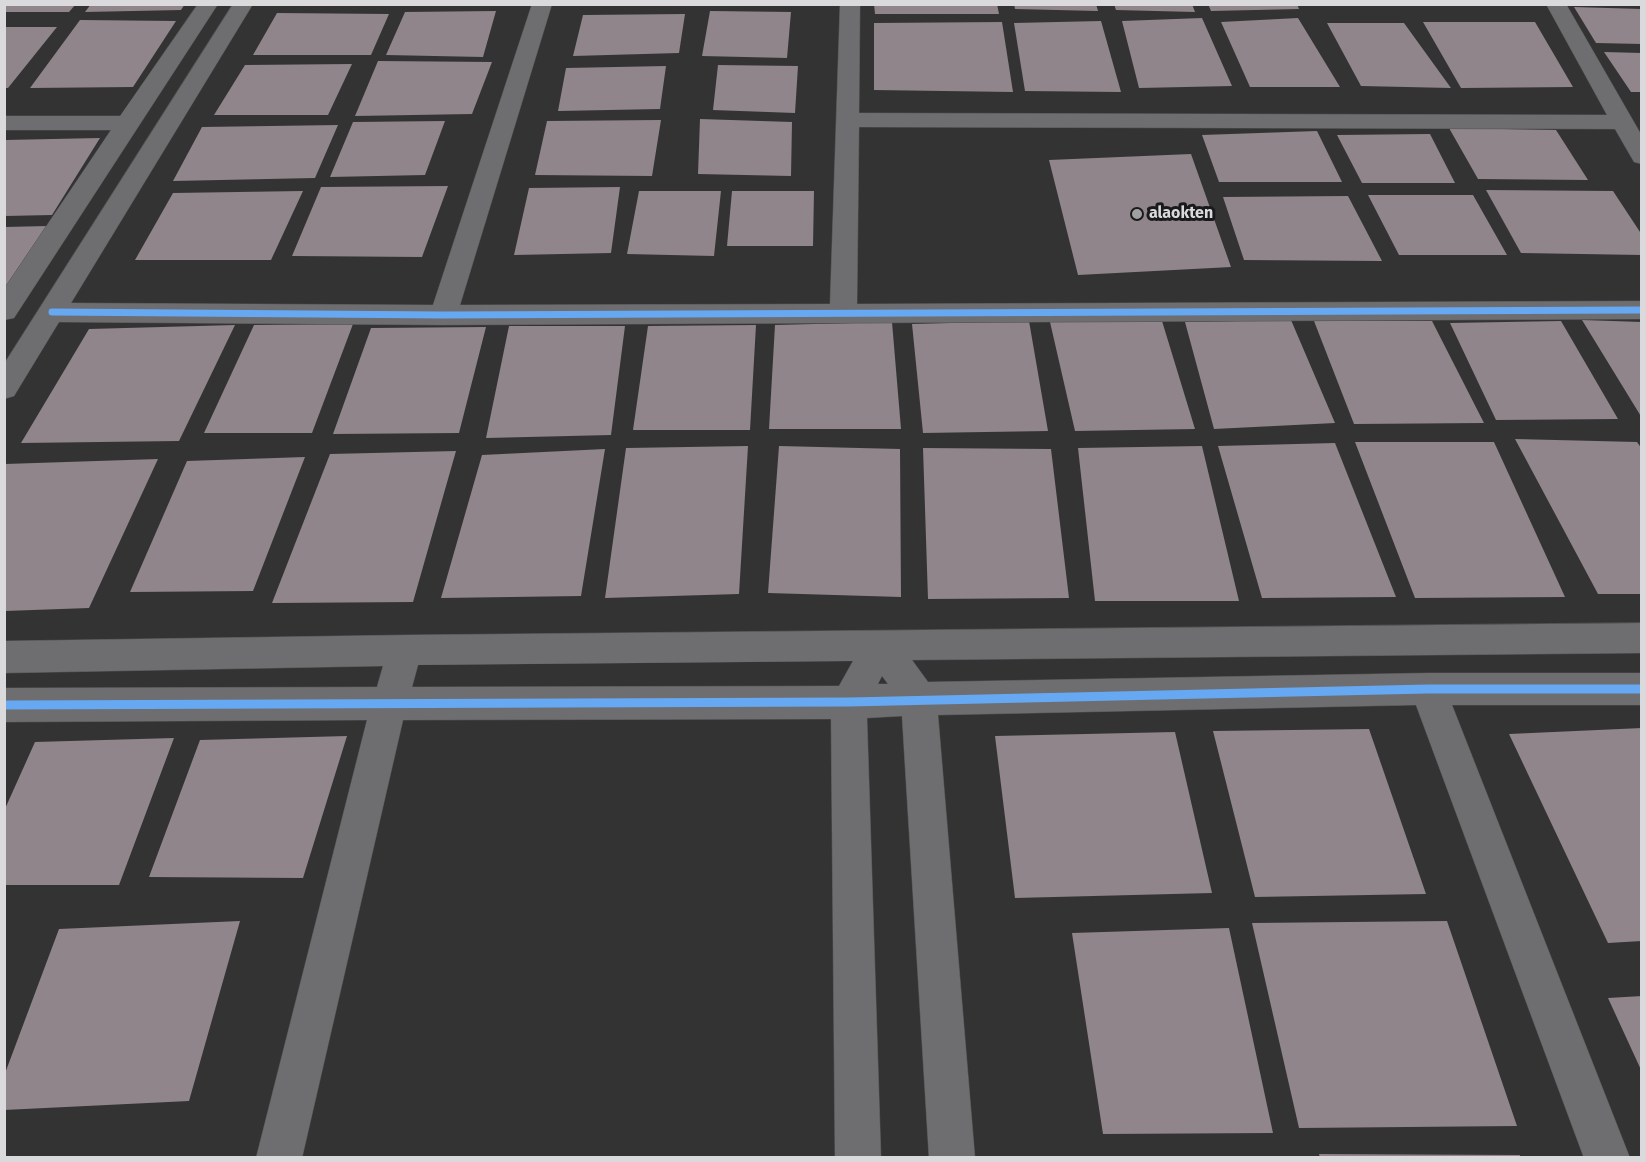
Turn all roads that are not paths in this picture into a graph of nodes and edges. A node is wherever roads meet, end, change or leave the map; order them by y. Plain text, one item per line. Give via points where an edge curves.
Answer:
1 (208, 4) edge
2 (243, 4) edge
3 (542, 4) edge
4 (850, 4) edge
5 (1556, 4) edge
6 (847, 120) junction
7 (1621, 122) junction
8 (4, 123) edge
9 (127, 123) junction
10 (1641, 157) edge
11 (1641, 310) edge
12 (4, 311) edge
13 (52, 312) junction
14 (843, 314) junction
15 (443, 315) junction
16 (4, 387) edge
17 (1641, 638) edge
18 (880, 645) junction
19 (405, 650) junction
20 (4, 657) edge
21 (1428, 689) junction
22 (1641, 689) edge
23 (919, 699) junction
24 (849, 702) junction
25 (4, 705) edge
26 (389, 705) junction
27 (279, 1158) edge
28 (858, 1158) edge
29 (952, 1158) edge
30 (1608, 1158) edge

1 - 9 street
2 - 13 street
3 - 15 street
4 - 6 street
5 - 7 street
6 - 7 street
6 - 14 street
7 - 10 street
8 - 9 street
9 - 12 street
11 - 14 street
13 - 15 street
13 - 16 street
14 - 15 street
17 - 18 street
18 - 19 street
18 - 23 street
18 - 24 street
19 - 20 street
19 - 26 street
21 - 22 street
21 - 23 street
21 - 30 street
23 - 24 street
23 - 29 street
24 - 26 street
24 - 28 street
25 - 26 street
26 - 27 street

